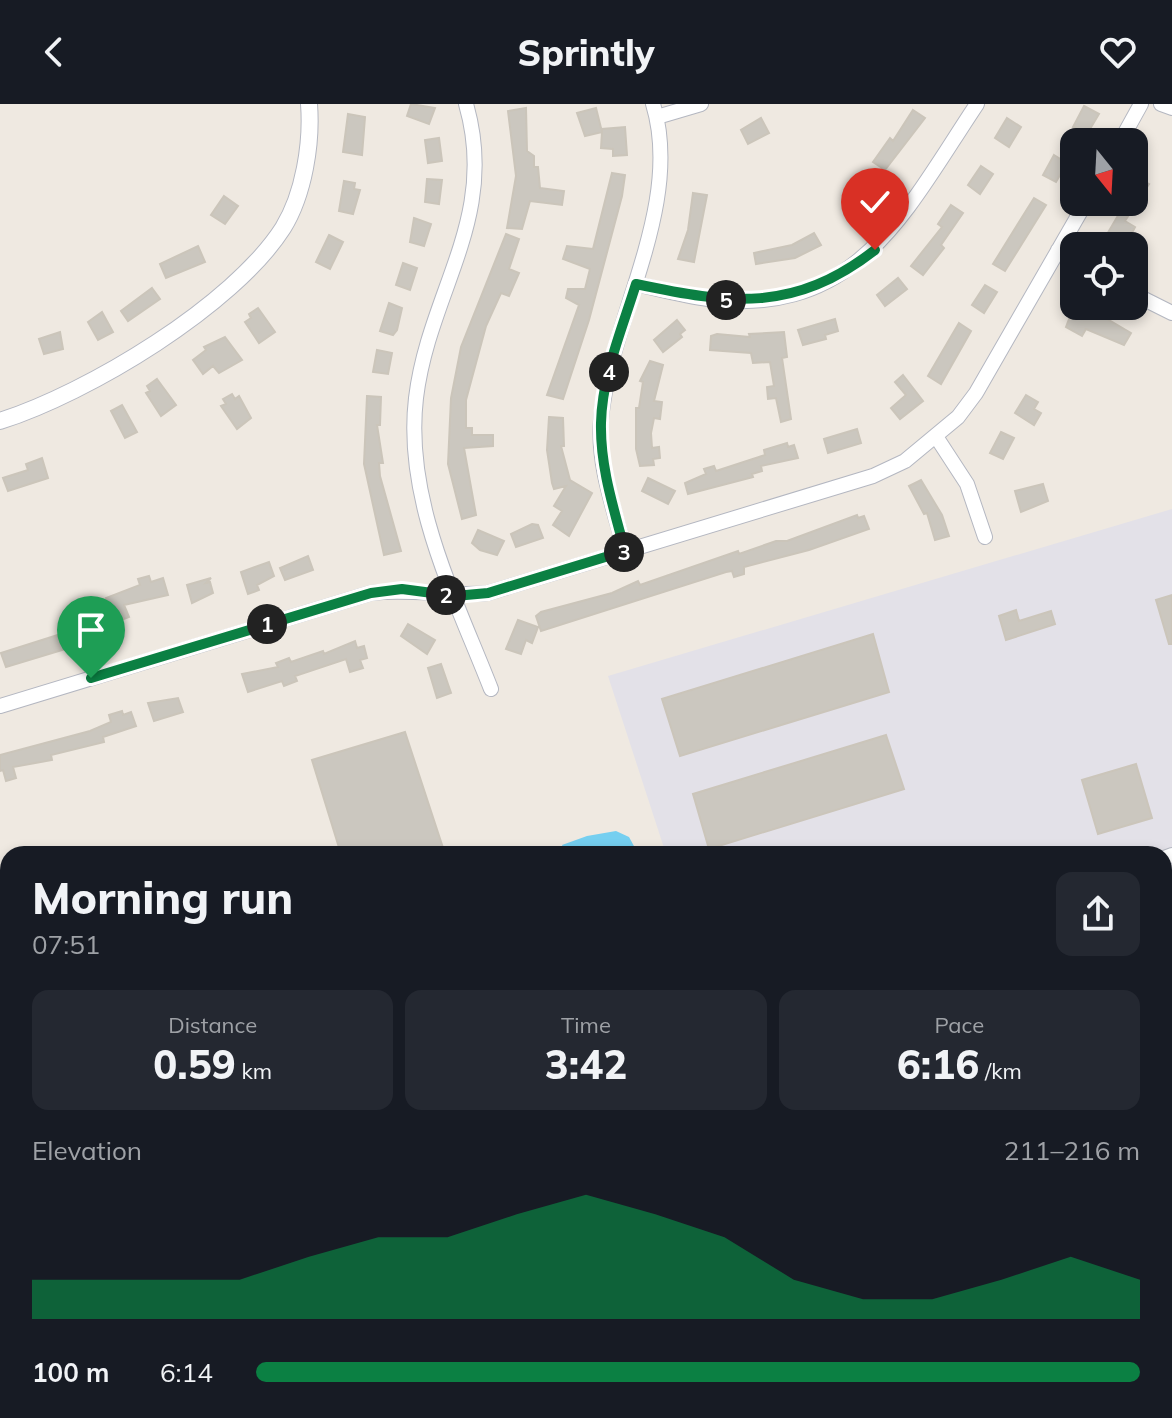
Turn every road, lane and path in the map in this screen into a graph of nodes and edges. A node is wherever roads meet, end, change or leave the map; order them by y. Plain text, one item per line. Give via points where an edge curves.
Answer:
1 (466, 104) edge
2 (701, 104) edge
3 (977, 104) edge
4 (1141, 104) edge
5 (1161, 104) edge
6 (312, 105) edge
7 (1172, 108) edge
8 (655, 110) edge
9 (1128, 128) edge
10 (1078, 216) edge
11 (1058, 250) joint
12 (636, 284) junction
13 (1148, 301) edge
14 (1172, 313) edge
15 (0, 421) edge
16 (937, 438) junction
17 (985, 537) dead end
18 (625, 551) junction
19 (455, 596) junction
20 (491, 689) dead end
21 (0, 706) edge

1 - 19 street via 476,187 467,232 423,356 414,439 424,510
2 - 8 street
3 - 12 street via 896,225 875,250 830,280 752,301 708,299
4 - 9 street
5 - 7 street
6 - 15 street via 301,184 284,226 254,263 144,350 77,389
8 - 12 street via 659,184
10 - 11 street
11 - 16 street via 976,393
12 - 18 street via 607,377 601,423 605,472
13 - 14 street
16 - 17 street via 967,484
16 - 18 street via 873,476
18 - 19 street via 488,593
19 - 20 street
19 - 21 street via 402,589 371,593

